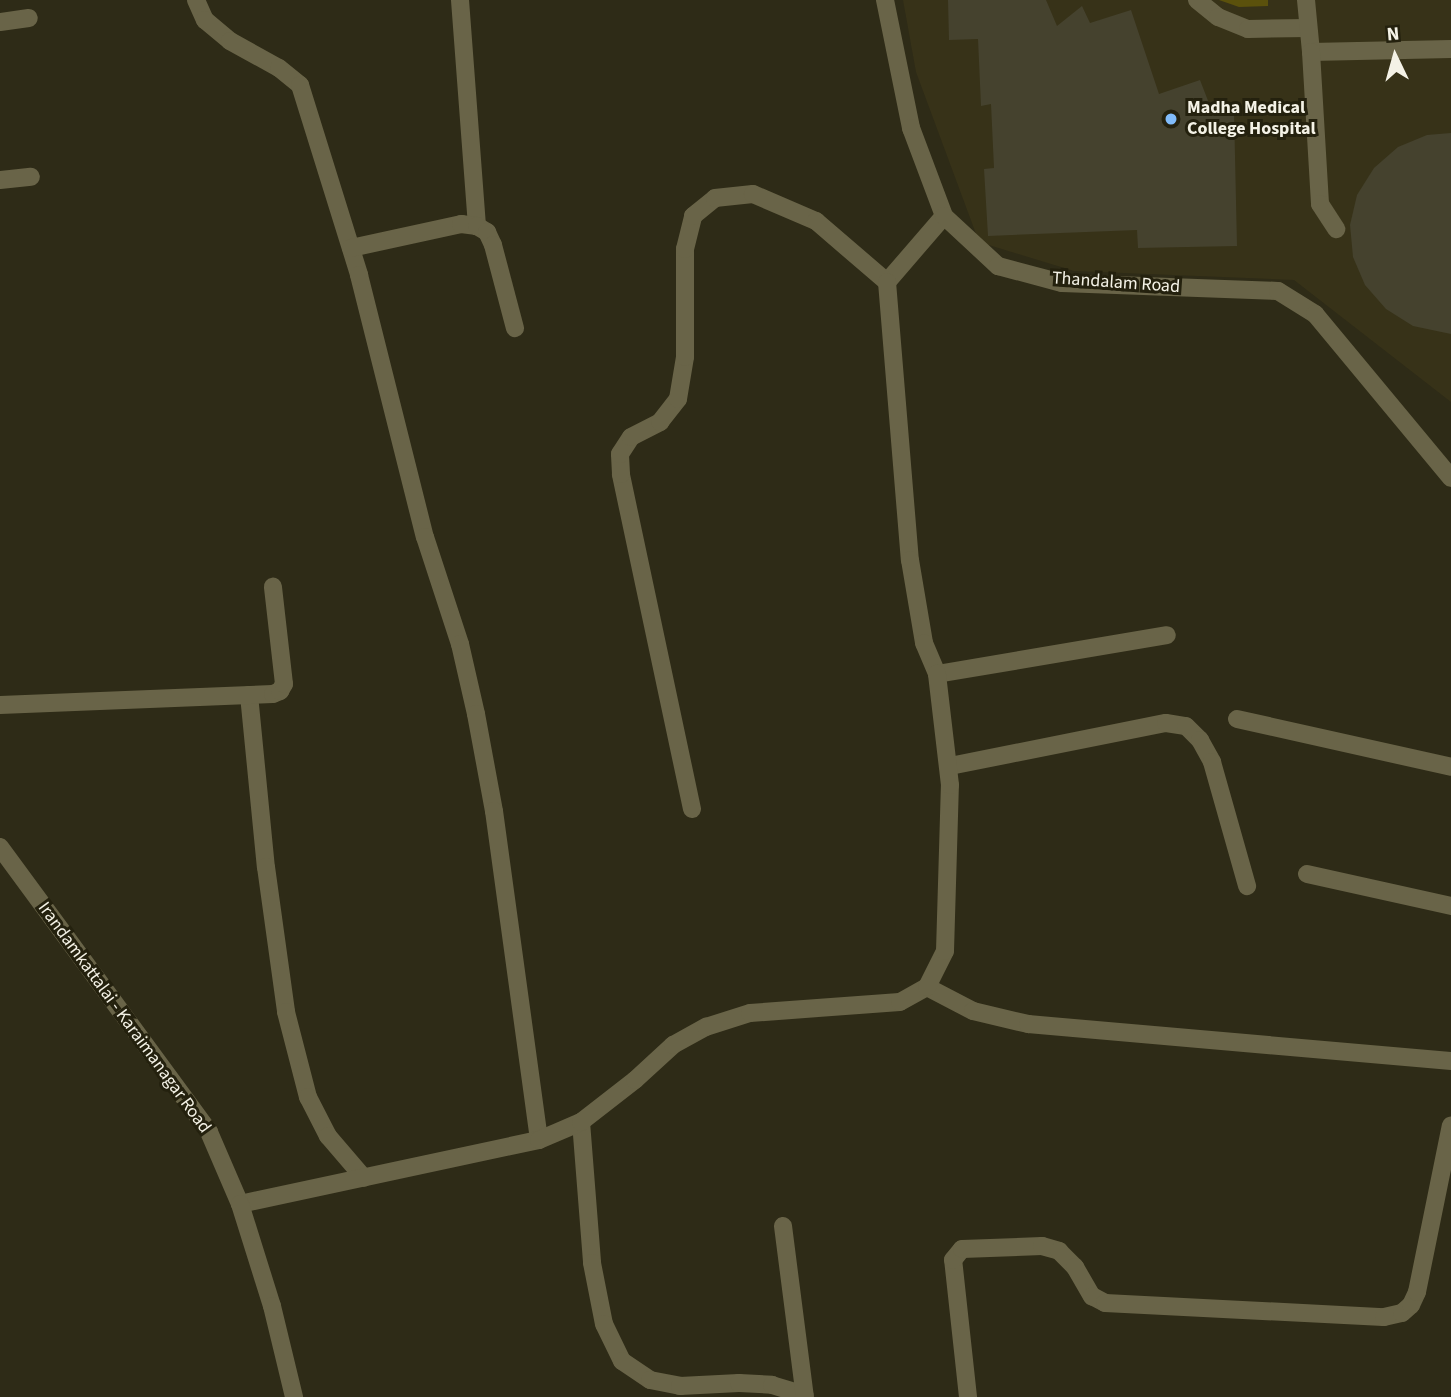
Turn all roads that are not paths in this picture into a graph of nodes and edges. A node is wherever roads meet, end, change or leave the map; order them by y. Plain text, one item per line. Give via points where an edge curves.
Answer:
1 (196, 0) edge
2 (460, 0) edge
3 (886, 0) edge
4 (1198, 0) edge
5 (1306, 0) edge
6 (29, 18) dead end
7 (0, 22) edge
8 (1308, 27) junction
9 (1451, 49) edge
10 (1311, 52) junction
11 (31, 177) dead end
12 (0, 180) edge
13 (944, 216) junction
14 (477, 226) junction
15 (1336, 229) dead end
16 (351, 248) junction
17 (887, 282) junction
18 (515, 328) dead end
19 (1451, 478) edge
20 (273, 587) dead end
21 (1167, 635) dead end
22 (937, 674) junction
23 (249, 695) junction
24 (0, 705) edge
25 (1237, 719) dead end
26 (950, 766) junction
27 (1451, 767) edge
28 (692, 809) dead end
29 (0, 847) edge
30 (1307, 874) dead end
31 (1247, 886) dead end
32 (1451, 906) edge
33 (927, 987) junction
34 (1451, 1061) edge
35 (580, 1122) junction
36 (1451, 1125) edge
37 (539, 1140) junction
38 (365, 1178) junction
39 (240, 1204) junction
40 (783, 1226) dead end
41 (805, 1396) edge
42 (294, 1397) edge
43 (968, 1397) edge

1 - 16 street via 205,20 230,41 300,85
2 - 14 street
3 - 13 street, Thandalam Road via 911,128
4 - 8 street via 1218,17 1248,29
5 - 8 street
6 - 7 street
8 - 10 street
9 - 10 street
10 - 15 street via 1320,204
11 - 12 street
13 - 17 street
13 - 19 street, Thandalam Road via 998,266 1062,283 1278,291 1315,314
14 - 16 street via 461,224
14 - 18 street via 493,245
16 - 37 street via 476,714 494,811
17 - 22 street via 910,560 924,643
17 - 28 street via 816,221 753,194 715,198 693,216 685,249 685,357 678,399 660,422 631,437 620,454
20 - 23 street via 284,684 273,694
21 - 22 street
22 - 26 street
23 - 24 street
23 - 38 street via 286,1012 308,1097 328,1136
25 - 27 street
26 - 31 street via 1166,723 1186,726 1212,762
26 - 33 street via 945,951
29 - 39 street, Irandamkattalai - Karaimanagar Road via 209,1132
30 - 32 street
33 - 34 street via 973,1011 1028,1024
33 - 35 street via 900,1002 750,1013 706,1027 673,1045
35 - 37 street
35 - 41 street via 592,1262 604,1324 622,1362 650,1380 681,1386 772,1385
36 - 43 street via 1418,1292 1402,1313 1384,1317 1119,1305 1092,1296 1059,1251 1042,1246 962,1249 953,1260
37 - 38 street
38 - 39 street
39 - 42 street, Irandamkattalai - Karaimanagar Road
40 - 41 street

